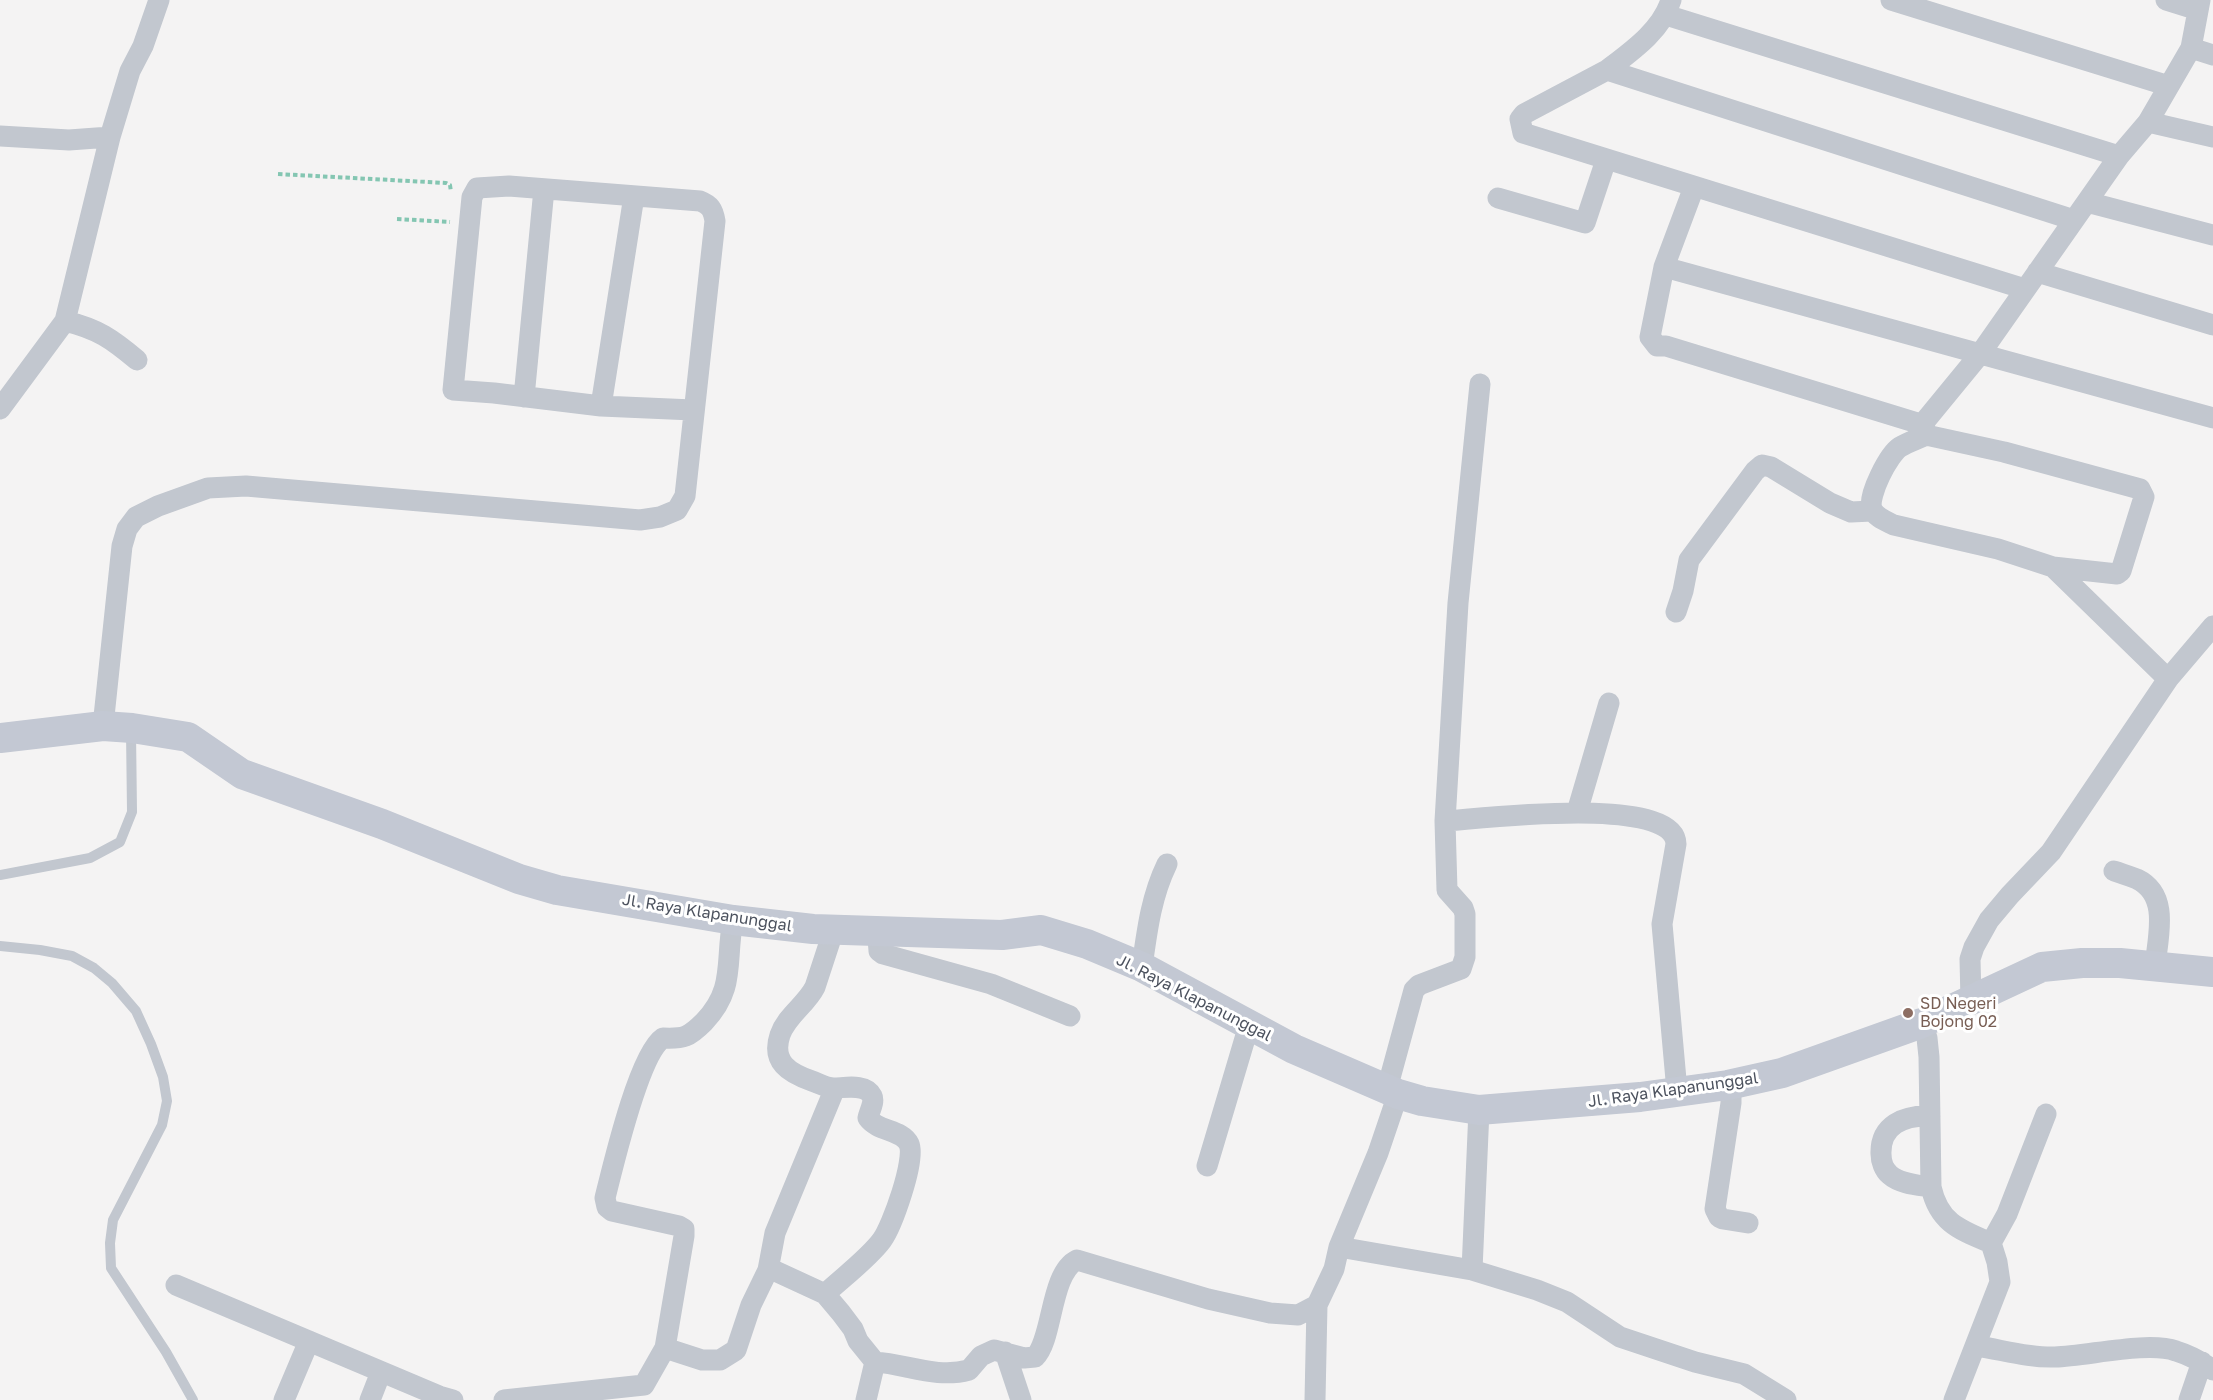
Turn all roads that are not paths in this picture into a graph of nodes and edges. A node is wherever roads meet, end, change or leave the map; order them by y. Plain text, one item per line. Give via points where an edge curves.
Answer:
1 (159, 0) edge
2 (1891, 0) edge
3 (2166, 0) edge
4 (2199, 5) edge
5 (1669, 7) edge
6 (2191, 48) junction
7 (2213, 55) edge
8 (1607, 70) junction
9 (2169, 86) junction
10 (2148, 122) junction
11 (0, 136) edge
12 (110, 137) junction
13 (2213, 137) edge
14 (2119, 156) junction
15 (1606, 160) junction
16 (1694, 187) junction
17 (544, 189) junction
18 (634, 196) junction
19 (1498, 198) dead end
20 (2087, 202) junction
21 (2074, 220) junction
22 (2213, 235) edge
23 (1664, 267) junction
24 (2031, 281) junction
25 (66, 321) junction
26 (2213, 325) edge
27 (1980, 354) junction
28 (137, 360) dead end
29 (1480, 384) dead end
30 (524, 397) junction
31 (601, 406) junction
32 (0, 410) edge
33 (693, 410) junction
34 (2213, 418) edge
35 (1925, 430) junction
36 (1872, 511) junction
37 (2053, 567) junction
38 (1676, 612) dead end
39 (2213, 626) edge
40 (2168, 679) junction
41 (1609, 703) dead end
42 (117, 727) junction
43 (0, 738) edge
44 (1577, 812) junction
45 (1445, 821) junction
46 (1167, 864) dead end
47 (2114, 871) dead end
48 (0, 875) edge
49 (733, 920) junction
50 (834, 930) junction
51 (888, 932) junction
52 (0, 946) edge
53 (2155, 966) junction
54 (1142, 967) junction
55 (2213, 972) edge
56 (1971, 1001) junction
57 (1070, 1016) dead end
58 (1922, 1023) junction
59 (1250, 1025) junction
60 (1728, 1085) junction
61 (835, 1088) junction
62 (1677, 1091) junction
63 (1393, 1092) junction
64 (1479, 1110) junction
65 (2046, 1114) dead end
66 (1930, 1116) junction
67 (1207, 1167) dead end
68 (1931, 1187) junction
69 (1748, 1223) dead end
70 (1991, 1243) junction
71 (1339, 1247) junction
72 (768, 1270) junction
73 (1472, 1270) junction
74 (176, 1285) dead end
75 (825, 1294) junction
76 (1317, 1305) junction
77 (309, 1341) junction
78 (1977, 1346) junction
79 (665, 1348) junction
80 (1005, 1353) junction
81 (875, 1362) junction
82 (2207, 1366) edge
83 (381, 1372) junction
84 (640, 1393) edge
85 (549, 1398) edge
86 (193, 1400) edge
87 (284, 1400) edge
88 (370, 1400) edge
89 (453, 1400) edge
90 (504, 1400) edge
91 (866, 1400) edge
92 (1021, 1400) edge
93 (1315, 1400) edge
94 (1786, 1400) edge
95 (1954, 1400) edge
96 (2189, 1400) edge

1 - 12 street via 130,71
2 - 9 street
3 - 4 street
4 - 6 street
5 - 8 street via 1637,47
5 - 14 street
6 - 7 street
6 - 9 street
8 - 15 street via 1520,119 1523,133
8 - 21 street
9 - 10 street
10 - 13 street
10 - 14 street
11 - 12 street via 69,140
12 - 25 street
14 - 20 street
15 - 16 street
15 - 19 street via 1585,223
16 - 23 street
16 - 24 street
17 - 18 street
17 - 30 street
17 - 30 street via 509,186 475,190 457,338 453,390
18 - 31 street
18 - 33 street via 699,201 709,205 714,213
20 - 21 street
20 - 22 street
21 - 24 street
23 - 27 street
23 - 35 street via 1650,338 1657,346
24 - 26 street
24 - 27 street
25 - 28 street via 90,327
25 - 32 street
27 - 34 street
27 - 35 street via 1925,422
29 - 45 street via 1458,603
30 - 31 street
31 - 33 street
33 - 42 street via 685,496 677,510 660,517 640,520 246,486 208,488 136,517 122,546
35 - 36 street via 1899,448 1884,469 1870,499
35 - 37 street via 2143,492 2121,571 2117,574
36 - 37 street via 1894,525 1998,549
36 - 38 street via 1851,512 1762,465 1689,560
37 - 40 street
39 - 40 street
40 - 56 street via 2051,852 1989,920 1971,959
41 - 44 street
42 - 43 street, Jl. Raya Klapanunggal
42 - 48 lane via 130,757 132,812 120,842 90,858
42 - 49 street, Jl. Raya Klapanunggal via 188,737 242,774 519,879 557,890
44 - 45 street
44 - 62 street via 1640,817 1664,826 1674,835 1676,844 1662,924
45 - 63 street via 1447,890 1463,908 1467,929 1464,964 1455,973 1414,990
46 - 54 street via 1148,922
47 - 53 street via 2138,880 2151,890 2159,905
49 - 50 street, Jl. Raya Klapanunggal
49 - 79 street via 723,996 684,1039 663,1038 653,1048 639,1080 605,1198 612,1211 684,1229
50 - 51 street, Jl. Raya Klapanunggal
50 - 61 street via 815,987 788,1020 777,1052 781,1065 796,1075
51 - 54 street, Jl. Raya Klapanunggal via 1002,935 1041,930
51 - 57 street via 878,937 883,954 975,979
52 - 86 lane via 72,956 94,968 136,1011 152,1044 167,1101 162,1125 113,1220 111,1268
53 - 55 street, Jl. Raya Klapanunggal
53 - 56 street, Jl. Raya Klapanunggal via 2082,963 2042,967
54 - 59 street, Jl. Raya Klapanunggal
56 - 58 street, Jl. Raya Klapanunggal
58 - 60 street, Jl. Raya Klapanunggal via 1802,1067
58 - 66 street via 1927,1038
59 - 63 street, Jl. Raya Klapanunggal via 1328,1065
59 - 67 street
60 - 62 street, Jl. Raya Klapanunggal
60 - 69 street via 1731,1103 1715,1209 1723,1220
61 - 72 street via 775,1233
61 - 75 street via 848,1086 868,1091 873,1102 868,1118 873,1125 906,1139 911,1161 890,1226 881,1241
62 - 64 street, Jl. Raya Klapanunggal
63 - 64 street, Jl. Raya Klapanunggal
63 - 71 street via 1378,1153
64 - 73 street
65 - 70 street via 2007,1214
66 - 68 street
66 - 68 street via 1896,1122 1882,1138 1881,1153 1891,1177
68 - 70 street via 1940,1213 1956,1228
70 - 78 street via 2000,1282
71 - 73 street
71 - 76 street via 1334,1269
72 - 75 street
72 - 79 street via 736,1350 720,1360 702,1360
73 - 94 street via 1557,1298 1620,1337 1744,1374
74 - 77 street
75 - 81 street
76 - 80 street via 1298,1315 1270,1313 1077,1260 1055,1297 1039,1353 1024,1358
76 - 93 street
77 - 83 street
77 - 87 street
78 - 82 street via 2055,1357 2153,1348 2175,1350
78 - 95 street
79 - 84 street
80 - 81 street via 987,1352 972,1368 961,1372 936,1373
80 - 92 street
81 - 91 street
82 - 96 street
83 - 88 street
83 - 89 street
84 - 85 street
85 - 90 street

